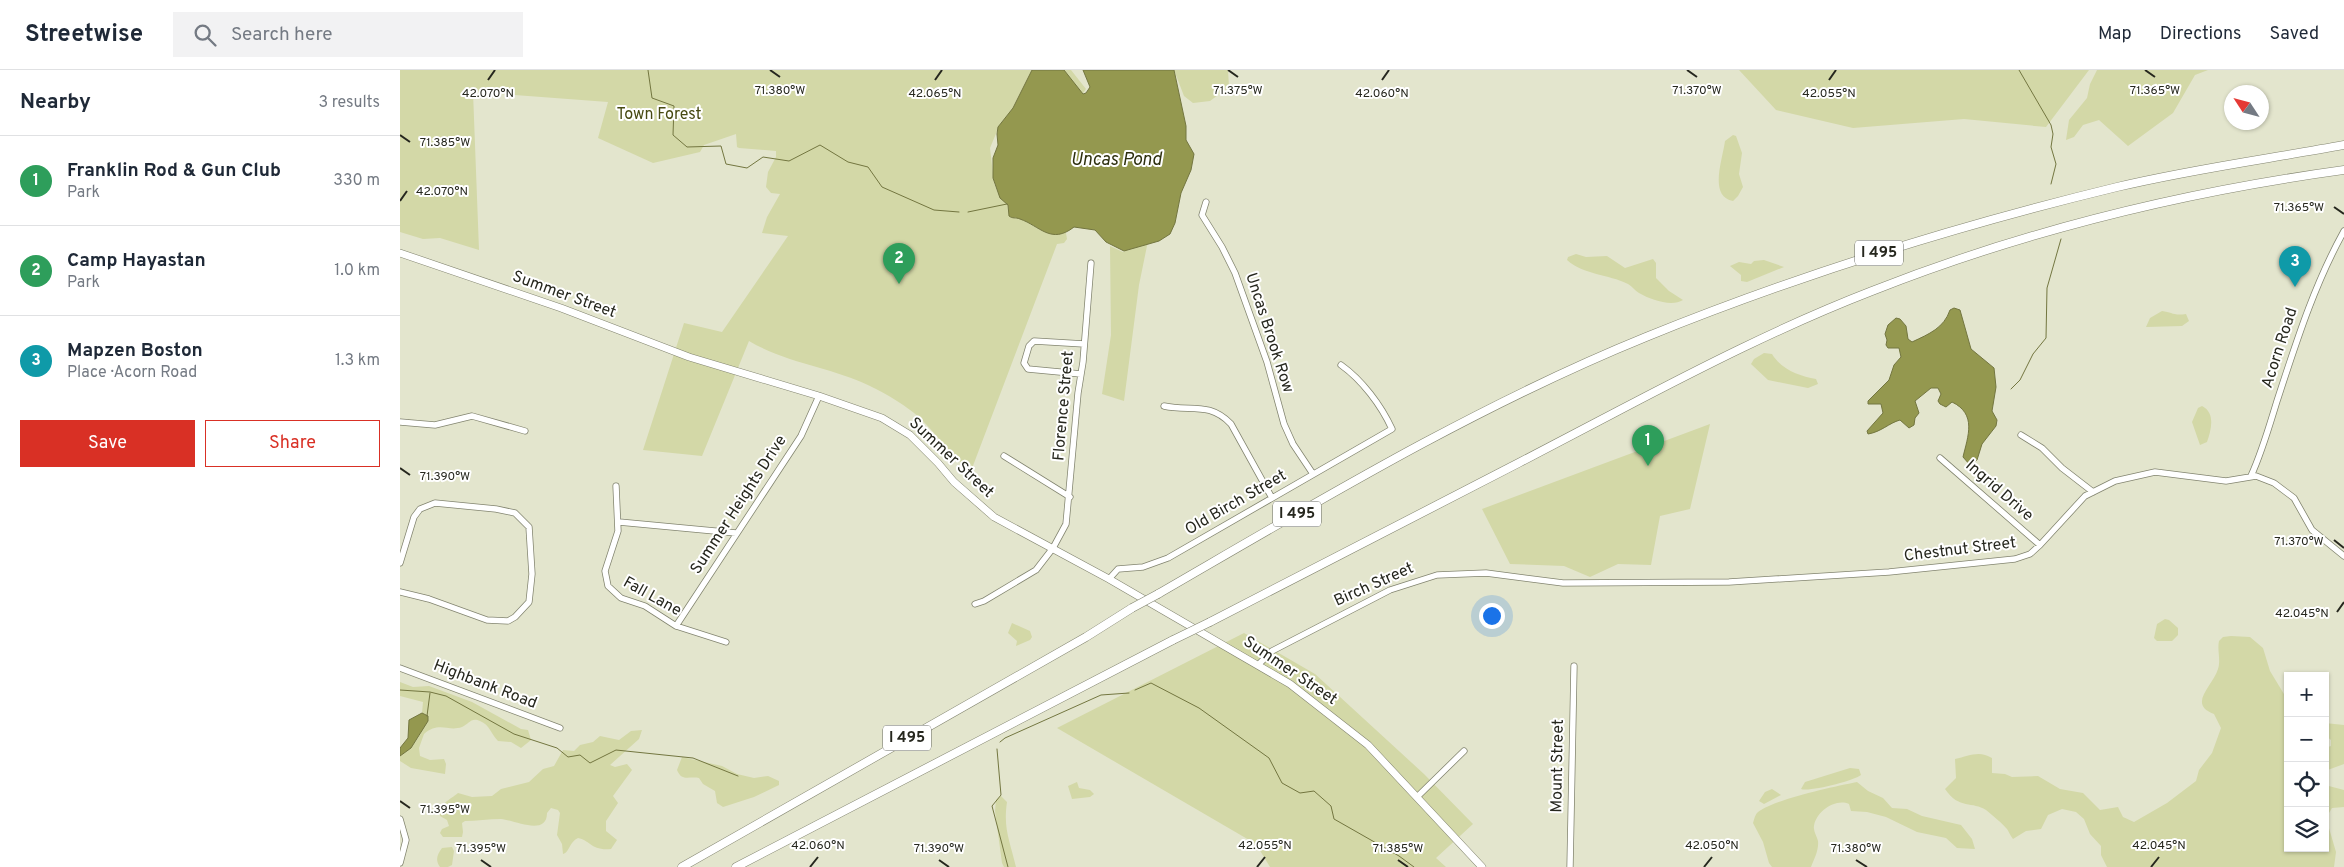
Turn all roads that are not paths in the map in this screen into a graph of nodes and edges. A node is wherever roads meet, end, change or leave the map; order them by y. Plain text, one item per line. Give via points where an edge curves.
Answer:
1 (2344, 145) edge
2 (2344, 170) edge
3 (1206, 202) dead end
4 (2344, 231) edge
5 (400, 253) edge
6 (1091, 263) dead end
7 (1084, 344) junction
8 (1341, 365) dead end
9 (1081, 374) junction
10 (819, 396) junction
11 (1164, 406) dead end
12 (400, 422) edge
13 (525, 431) dead end
14 (2021, 435) dead end
15 (1004, 456) dead end
16 (1940, 458) dead end
17 (1313, 474) junction
18 (2251, 476) junction
19 (616, 486) dead end
20 (2093, 492) junction
21 (1070, 497) junction
22 (1272, 498) junction
23 (619, 522) junction
24 (736, 533) junction
25 (2040, 545) junction
26 (1053, 548) junction
27 (2344, 556) edge
28 (400, 563) edge
29 (1515, 576) joint
30 (1109, 579) junction
31 (400, 592) edge
32 (975, 604) dead end
33 (676, 626) junction
34 (726, 642) dead end
35 (1258, 665) junction
36 (1574, 666) dead end
37 (400, 668) edge
38 (560, 728) dead end
39 (1464, 751) dead end
40 (1417, 797) junction
41 (400, 819) edge
42 (400, 863) edge
43 (682, 867) edge
44 (736, 867) edge
45 (1482, 867) edge
46 (1570, 867) edge

1 - 43 highway, I 495, bridge via 2172,176 2037,206 1865,257 1646,337 1438,436
2 - 44 highway, I 495, bridge via 2203,193 2120,212 1968,256 1874,290 1771,334 1691,372
3 - 17 street, Uncas Brook Row via 1202,215 1236,273 1267,362 1284,424
4 - 18 street, Acorn Road via 2309,304
5 - 10 main road, Summer Street via 561,308 714,366
6 - 7 street, Florence Street
7 - 9 street, Florence Street
7 - 9 street via 1034,341 1025,367
8 - 17 street, Old Birch Street via 1357,378 1392,429
9 - 21 street, Florence Street
10 - 24 street, Summer Heights Drive via 801,436
10 - 26 main road, Summer Street via 896,426 917,442 978,504 1003,522
11 - 22 street via 1206,409 1224,417
12 - 13 street via 435,425 472,416
14 - 20 street via 2042,448
15 - 21 street
16 - 25 street, Ingrid Drive
17 - 22 street, Old Birch Street
18 - 20 street, Chestnut Street via 2226,481 2148,472 2115,481
18 - 27 street, Chestnut Street via 2261,477 2290,492 2312,530
19 - 23 street, Fall Lane
20 - 25 street, Chestnut Street via 2076,503
21 - 26 street, Florence Street via 1066,524
22 - 30 street, Old Birch Street via 1168,558 1143,567 1118,570
23 - 24 street
23 - 33 street, Fall Lane via 617,540 605,571 608,586 621,598 645,606
24 - 33 street, Summer Heights Drive
25 - 29 street, Chestnut Street via 2024,557 2003,561 1805,578 1728,582 1563,582
26 - 30 main road, Summer Street
26 - 32 street, Florence Street via 1028,576
28 - 31 street via 414,517 420,509 435,503 515,513 529,528 532,574 529,602 516,617 505,621 487,620
29 - 35 street, Birch Street via 1462,573 1408,582 1278,648
30 - 35 main road, Summer Street
33 - 34 street, Fall Lane
35 - 40 main road, Summer Street via 1297,689 1356,734
36 - 46 street, Mount Street
37 - 38 street, Highbank Road
39 - 40 street
40 - 45 main road, Summer Street
41 - 42 street via 406,840

